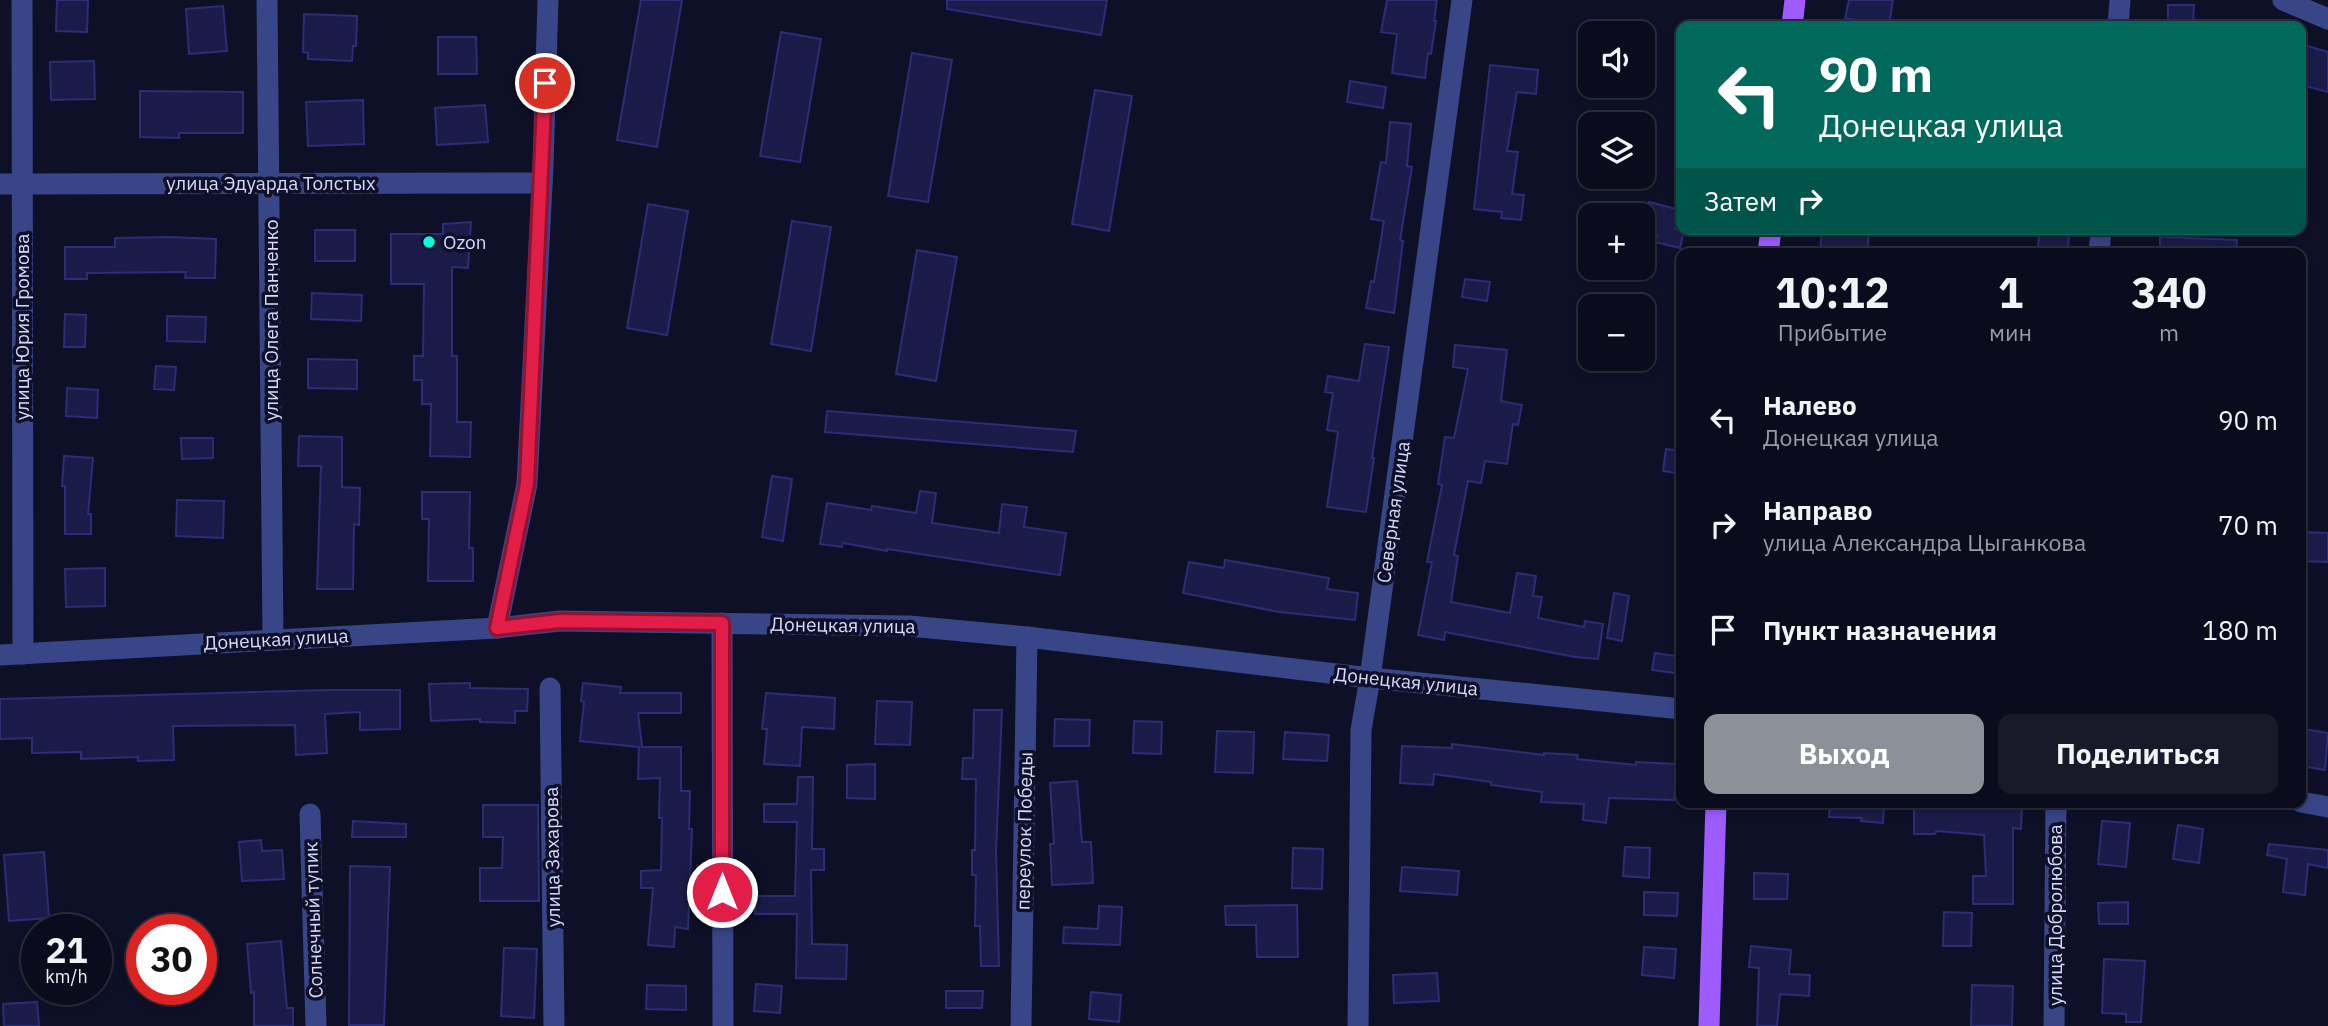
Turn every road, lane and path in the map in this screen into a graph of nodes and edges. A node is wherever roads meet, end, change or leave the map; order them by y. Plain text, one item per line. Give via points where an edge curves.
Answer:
1 (22, 0) edge
2 (267, 0) edge
3 (548, 0) edge
4 (1462, 0) edge
5 (1795, 0) edge
6 (2120, 0) edge
7 (2283, 0) edge
8 (2328, 19) edge
9 (1793, 21) edge
10 (2118, 21) edge
11 (542, 183) junction
12 (0, 184) edge
13 (22, 184) junction
14 (270, 184) junction
15 (722, 623) junction
16 (497, 628) junction
17 (1027, 637) junction
18 (273, 639) junction
19 (23, 654) junction
20 (0, 655) edge
21 (1370, 678) junction
22 (550, 688) dead end
23 (1676, 708) edge
24 (2306, 803) edge
25 (2328, 807) edge
26 (1716, 808) edge
27 (2056, 808) edge
28 (310, 814) dead end
29 (316, 1026) edge
30 (554, 1026) edge
31 (723, 1026) edge
32 (1021, 1026) edge
33 (1358, 1026) edge
34 (1709, 1026) edge
35 (2054, 1026) edge

1 - 13 street, улица Юрия Громова
2 - 14 street, улица Олега Панченко
3 - 11 street
4 - 21 street, Северная улица
5 - 9 main road
6 - 10 street
7 - 8 street
11 - 14 street, улица Эдуарда Толстых
11 - 16 street via 527,484
12 - 13 street, улица Эдуарда Толстых
13 - 14 street, улица Эдуарда Толстых
13 - 19 street, улица Юрия Громова
14 - 18 street, улица Олега Панченко
15 - 16 street, Донецкая улица via 560,621
15 - 17 street, Донецкая улица via 909,626
15 - 31 street
16 - 18 street, Донецкая улица
17 - 21 street, Донецкая улица
17 - 32 street, переулок Победы
18 - 19 street, Донецкая улица
19 - 20 street, Донецкая улица
21 - 23 street, Донецкая улица
21 - 33 street, Северная улица via 1361,730
22 - 30 street, улица Захарова
24 - 25 street
26 - 34 main road
27 - 35 street, улица Добролюбова
28 - 29 street, Солнечный тупик

